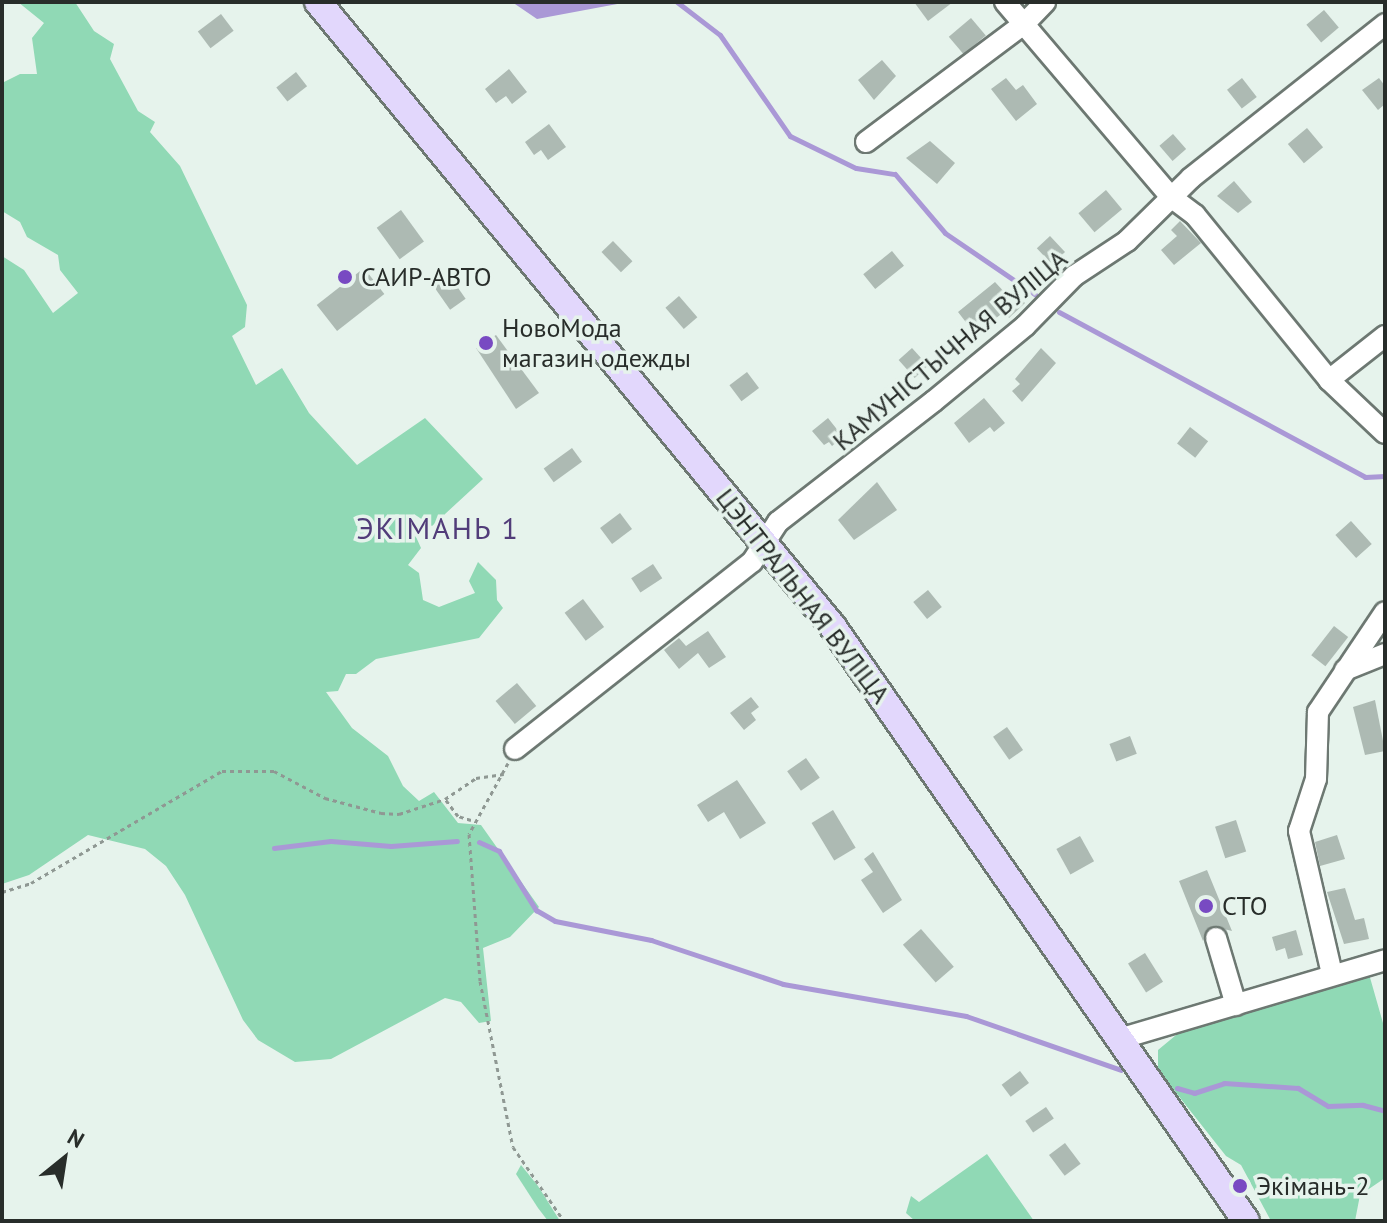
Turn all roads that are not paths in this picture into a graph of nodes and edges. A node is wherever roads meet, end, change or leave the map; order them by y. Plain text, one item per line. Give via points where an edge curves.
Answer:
1 (318, 2) edge
2 (1005, 2) edge
3 (1045, 2) edge
4 (1025, 23) junction
5 (1385, 24) edge
6 (866, 142) dead end
7 (1171, 197) junction
8 (1385, 336) edge
9 (1329, 380) junction
10 (1385, 433) edge
11 (764, 543) junction
12 (1385, 612) edge
13 (1385, 654) edge
14 (1345, 670) junction
15 (515, 749) road end
16 (1216, 938) dead end
17 (1385, 960) edge
18 (1332, 974) junction
19 (1236, 1005) junction
20 (1119, 1039) junction
21 (1246, 1221) edge

1 - 11 main road, ЦЭНТРАЛЬНАЯ ВУЛІЦА
2 - 4 street
3 - 4 street
4 - 6 street
4 - 7 street
5 - 7 street, КАМУНІСТЫЧНАЯ ВУЛІЦА
7 - 9 street via 1195,215
7 - 11 street, КАМУНІСТЫЧНАЯ ВУЛІЦА via 1109,256 1074,276 1025,326 778,522
8 - 9 street
9 - 10 street
11 - 15 street, КАМУНІСТЫЧНАЯ ВУЛІЦА via 752,562
11 - 20 main road, ЦЭНТРАЛЬНАЯ ВУЛІЦА via 880,690
12 - 14 street
13 - 14 street
14 - 18 street via 1318,712 1316,779 1299,831
16 - 19 street
17 - 18 street
18 - 19 street
19 - 20 street
20 - 21 main road, ЦЭНТРАЛЬНАЯ ВУЛІЦА

